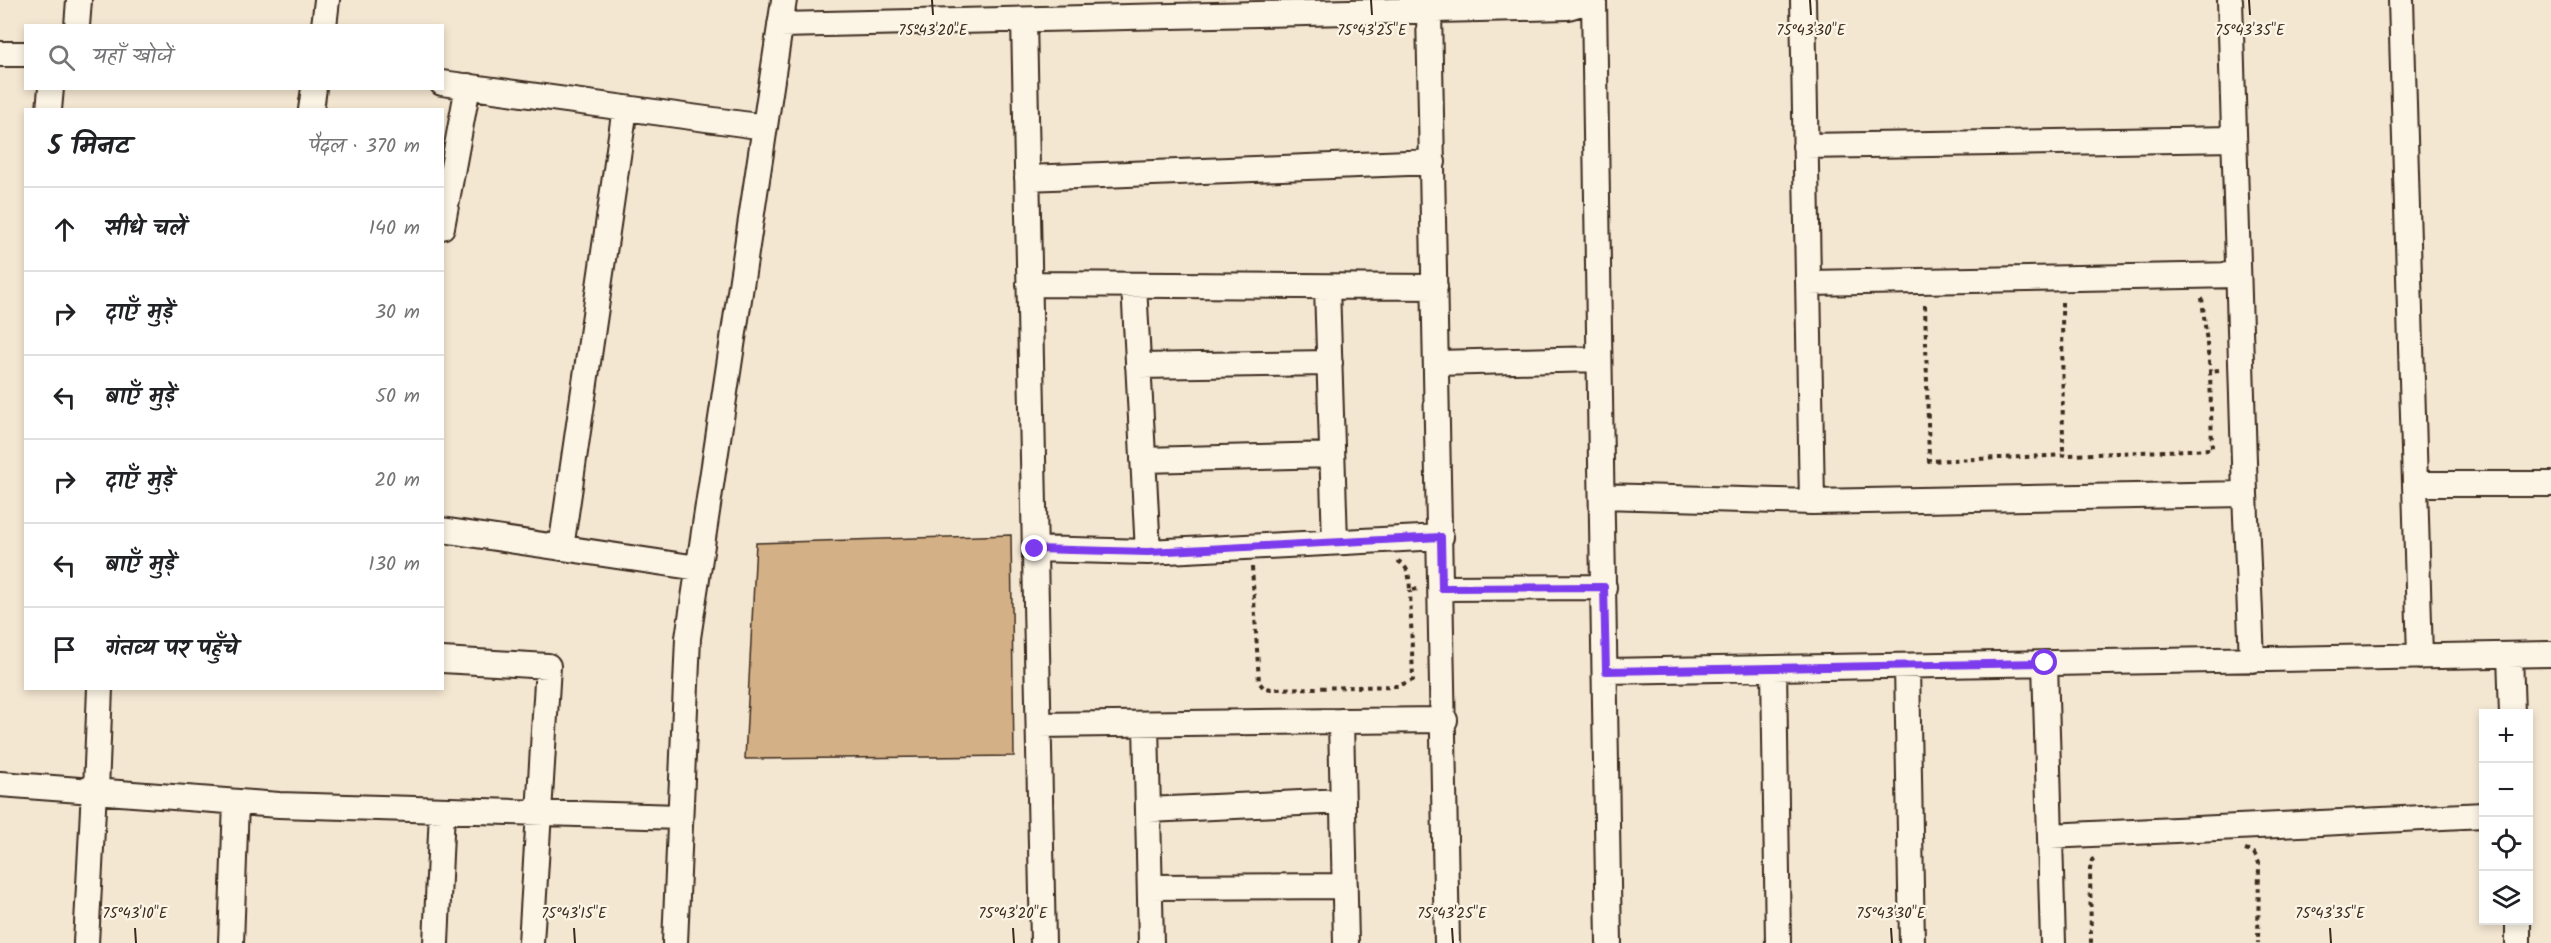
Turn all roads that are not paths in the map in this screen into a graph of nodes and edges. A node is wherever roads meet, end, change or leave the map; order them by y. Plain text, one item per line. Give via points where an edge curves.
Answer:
1 (79, 0) edge
2 (327, 0) edge
3 (784, 0) edge
4 (1593, 0) edge
5 (1803, 0) edge
6 (2229, 0) edge
7 (2401, 0) edge
8 (1429, 11) junction
9 (1024, 20) junction
10 (78, 24) edge
11 (324, 24) edge
12 (780, 25) junction
13 (0, 54) edge
14 (24, 54) edge
15 (444, 83) edge
16 (468, 86) junction
17 (51, 90) edge
18 (314, 90) edge
19 (49, 108) edge
20 (311, 108) edge
21 (625, 108) junction
22 (765, 127) junction
23 (2234, 139) junction
24 (1805, 146) junction
25 (1433, 162) junction
26 (1027, 178) junction
27 (444, 215) edge
28 (2238, 275) junction
29 (1808, 283) junction
30 (1029, 284) junction
31 (1134, 285) junction
32 (1327, 286) junction
33 (1435, 287) junction
34 (1598, 359) junction
35 (1330, 363) junction
36 (1437, 363) junction
37 (1138, 366) junction
38 (1332, 455) junction
39 (1143, 460) junction
40 (2551, 483) edge
41 (2415, 484) junction
42 (2245, 494) junction
43 (1602, 496) junction
44 (1812, 502) junction
45 (444, 530) edge
46 (1441, 537) junction
47 (1335, 542) junction
48 (561, 548) junction
49 (1035, 549) junction
50 (1148, 552) junction
51 (698, 568) junction
52 (1604, 587) junction
53 (1442, 588) junction
54 (2551, 654) edge
55 (2510, 655) junction
56 (2420, 657) junction
57 (444, 660) edge
58 (2252, 660) junction
59 (2045, 663) junction
60 (1907, 666) junction
61 (1774, 668) junction
62 (1606, 671) junction
63 (100, 690) edge
64 (2512, 709) edge
65 (1445, 720) junction
66 (1341, 721) junction
67 (1146, 724) junction
68 (1039, 725) junction
69 (0, 784) edge
70 (95, 790) junction
71 (1343, 801) junction
72 (236, 802) junction
73 (1148, 810) junction
74 (442, 811) junction
75 (538, 813) junction
76 (2479, 815) edge
77 (680, 817) junction
78 (2050, 836) junction
79 (1150, 886) junction
80 (1345, 886) junction
81 (2518, 925) edge
82 (86, 943) edge
83 (231, 943) edge
84 (436, 943) edge
85 (531, 943) edge
86 (675, 943) edge
87 (1043, 943) edge
88 (1151, 943) edge
89 (1346, 943) edge
90 (1447, 943) edge
91 (1609, 943) edge
92 (1778, 943) edge
93 (1912, 943) edge
94 (2053, 943) edge
95 (2518, 943) edge

1 - 10 street
2 - 11 street
3 - 12 street
4 - 8 street via 1568,7
4 - 34 street
5 - 24 street
6 - 23 street
7 - 41 street
8 - 9 street
8 - 25 street
9 - 12 street
9 - 26 street
12 - 22 street
13 - 14 street
15 - 16 street
16 - 21 street
16 - 27 street
17 - 19 street
18 - 20 street
21 - 22 street
21 - 48 street
22 - 51 street
23 - 24 street
23 - 28 street
24 - 29 street
25 - 26 street
25 - 33 street
26 - 30 street
28 - 29 street
28 - 42 street
29 - 44 street
30 - 31 street
30 - 49 street
31 - 32 street
31 - 37 street
32 - 33 street
32 - 35 street
33 - 36 street
34 - 36 street
34 - 43 street
35 - 37 street
35 - 38 street
36 - 46 street
37 - 39 street
38 - 39 street
38 - 47 street
39 - 50 street
40 - 41 street
41 - 56 street
42 - 44 street
42 - 58 street
43 - 44 street
43 - 52 street
45 - 48 street
46 - 47 street
46 - 53 street
47 - 50 street
48 - 51 street
49 - 50 street
49 - 68 street
51 - 77 street via 688,638
52 - 53 street
52 - 62 street
53 - 65 street
54 - 55 street
55 - 56 street
55 - 64 street
56 - 58 street
57 - 75 street via 548,666
58 - 59 street
59 - 60 street
59 - 78 street
60 - 61 street
60 - 93 street
61 - 62 street
61 - 92 street
62 - 91 street
63 - 70 street
65 - 66 street
65 - 90 street
66 - 67 street
66 - 71 street
67 - 68 street
67 - 73 street
68 - 87 street
69 - 70 street
70 - 72 street
70 - 82 street
71 - 73 street
71 - 80 street
72 - 74 street
72 - 83 street
73 - 79 street
74 - 75 street
74 - 84 street
75 - 77 street
75 - 85 street
76 - 78 street
77 - 86 street
78 - 94 street
79 - 80 street
79 - 88 street
80 - 89 street
81 - 95 street

